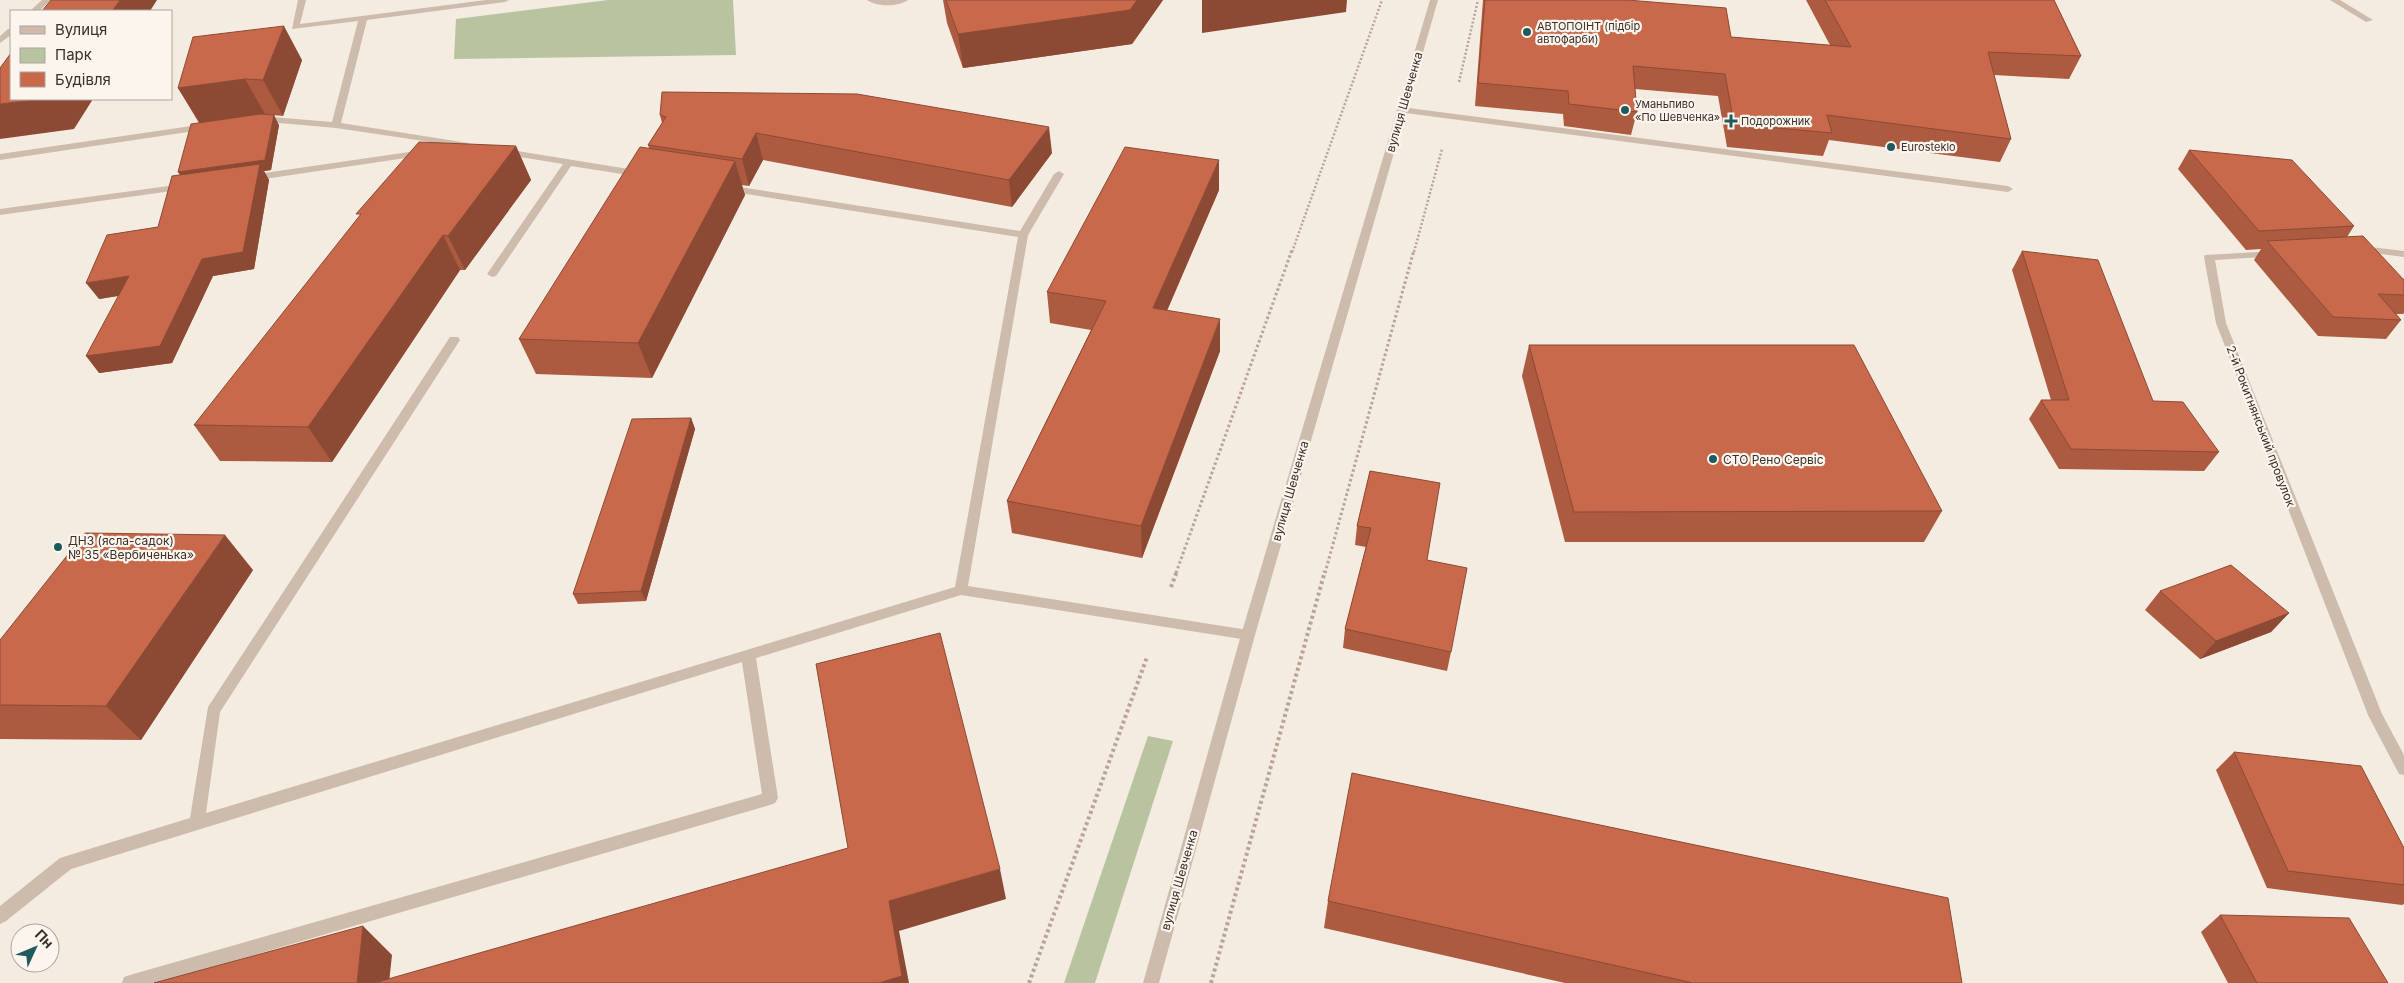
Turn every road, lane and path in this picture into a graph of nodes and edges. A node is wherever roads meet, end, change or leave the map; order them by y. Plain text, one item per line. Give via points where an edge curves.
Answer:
1 (47, 0) edge
2 (302, 0) edge
3 (505, 0) edge
4 (871, 0) edge
5 (904, 0) edge
6 (1382, 0) edge
7 (1434, 0) edge
8 (1478, 0) edge
9 (2334, 0) edge
10 (35, 10) edge
11 (363, 18) junction
12 (2369, 20) dead end
13 (10, 31) edge
14 (0, 40) edge
15 (1401, 110) junction
16 (1452, 116) junction
17 (245, 122) edge
18 (336, 125) junction
19 (216, 126) edge
20 (481, 148) junction
21 (0, 157) edge
22 (569, 162) junction
23 (1059, 174) dead end
24 (656, 176) edge
25 (236, 180) edge
26 (196, 185) edge
27 (714, 186) edge
28 (2008, 189) dead end
29 (0, 212) edge
30 (1023, 235) junction
31 (2352, 250) edge
32 (2285, 253) edge
33 (2404, 254) edge
34 (492, 274) dead end
35 (454, 340) dead end
36 (961, 590) junction
37 (1159, 621) junction
38 (1248, 635) junction
39 (748, 655) junction
40 (2404, 769) edge
41 (197, 822) junction
42 (0, 916) edge
43 (130, 983) edge
44 (1029, 983) edge
45 (1151, 983) edge
46 (1210, 983) edge

1 - 10 street
2 - 11 street via 294,27
3 - 11 street
4 - 5 street via 882,3
6 - 37 path
7 - 15 street, вулиця Шевченка
8 - 16 path
9 - 12 street
11 - 18 street
13 - 14 street
15 - 16 street
15 - 38 street, вулиця Шевченка
16 - 28 street
16 - 46 path
17 - 18 street via 265,119
18 - 20 street
19 - 21 street
20 - 22 street
20 - 25 street
22 - 24 street
22 - 34 street
23 - 30 street
26 - 29 street
27 - 30 street
30 - 36 street
31 - 33 street
32 - 40 street, 2-й Рокитнянський провулок via 2209,257 2221,323 2375,715
35 - 41 street via 212,711
36 - 37 street
36 - 39 street
37 - 38 street
37 - 44 path
38 - 45 street, вулиця Шевченка
39 - 41 street
39 - 43 street via 770,798
41 - 42 street via 66,863

